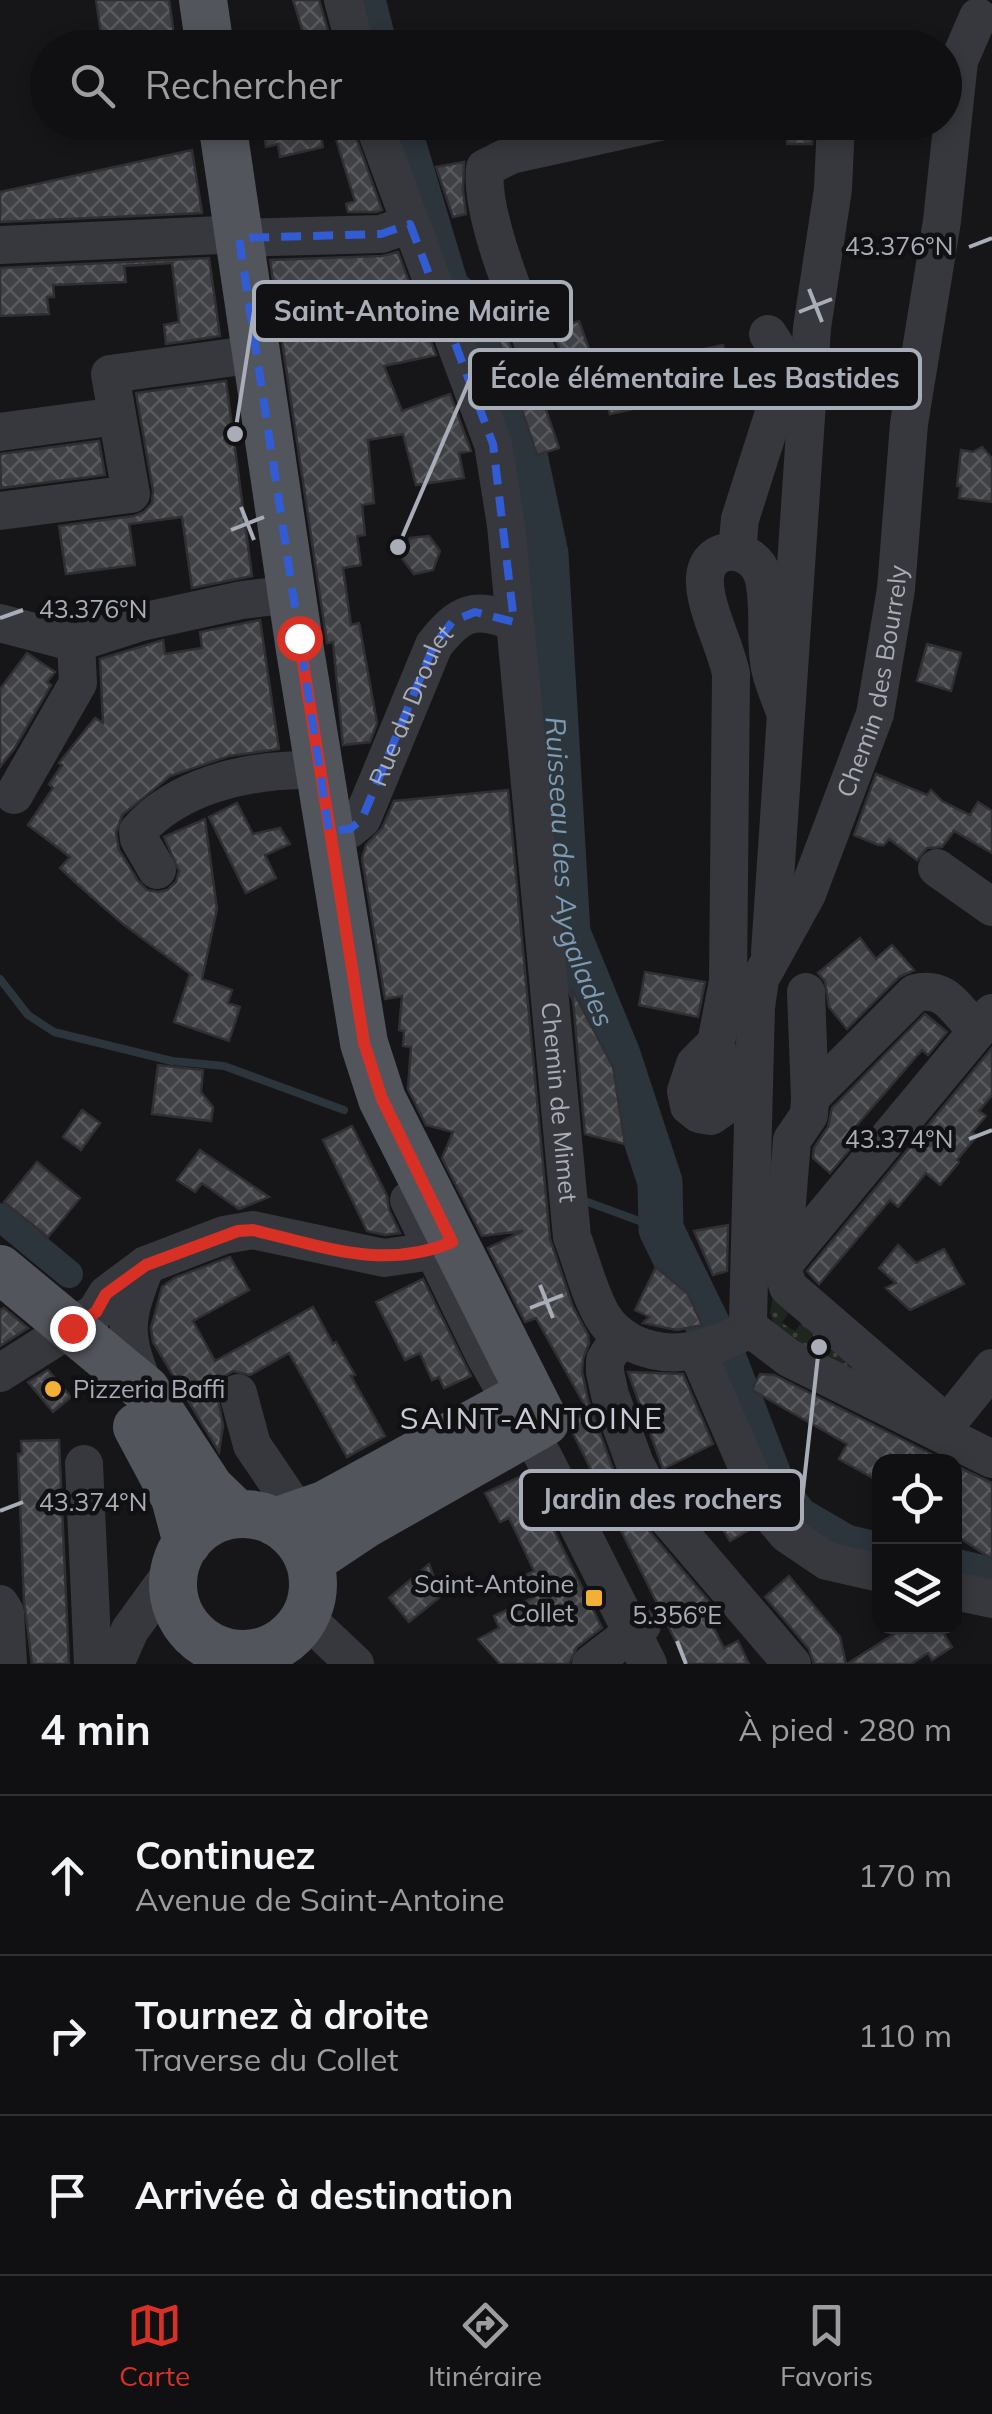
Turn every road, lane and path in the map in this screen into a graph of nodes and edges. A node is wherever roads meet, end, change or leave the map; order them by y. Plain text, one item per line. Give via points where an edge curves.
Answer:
1 (187, 0) edge
2 (203, 0) edge
3 (344, 0) edge
4 (978, 17) dead end
5 (191, 30) edge
6 (207, 30) edge
7 (352, 30) edge
8 (962, 55) edge
9 (210, 140) edge
10 (223, 140) edge
11 (380, 140) edge
12 (576, 140) edge
13 (835, 140) edge
14 (951, 140) edge
15 (410, 224) junction
16 (230, 236) junction
17 (0, 245) edge
18 (768, 334) dead end
19 (247, 355) junction
20 (583, 386) dead end
21 (117, 416) junction
22 (0, 432) edge
23 (0, 511) edge
24 (737, 551) junction
25 (282, 596) junction
26 (0, 622) edge
27 (514, 622) junction
28 (76, 642) junction
29 (785, 712) junction
30 (302, 770) junction
31 (14, 796) dead end
32 (330, 831) junction
33 (937, 868) dead end
34 (156, 870) dead end
35 (992, 907) edge
36 (769, 960) junction
37 (806, 992) dead end
38 (984, 1022) edge
39 (716, 1044) dead end
40 (810, 1098) junction
41 (442, 1246) junction
42 (146, 1265) junction
43 (782, 1266) junction
44 (0, 1268) edge
45 (66, 1324) junction
46 (620, 1337) junction
47 (724, 1340) junction
48 (992, 1368) edge
49 (0, 1373) edge
50 (146, 1390) junction
51 (238, 1393) dead end
52 (528, 1412) junction
53 (944, 1429) junction
54 (252, 1445) junction
55 (992, 1460) edge
56 (84, 1464) dead end
57 (184, 1479) junction
58 (270, 1516) junction
59 (310, 1561) junction
60 (179, 1569) junction
61 (872, 1572) edge
62 (962, 1592) edge
63 (992, 1599) edge
64 (0, 1604) edge
65 (305, 1617) junction
66 (640, 1640) edge
67 (227, 1659) edge
68 (8, 1664) edge
69 (93, 1664) edge
70 (115, 1664) edge
71 (166, 1664) edge
72 (355, 1664) edge
73 (591, 1664) edge
74 (664, 1664) edge
75 (792, 1664) edge

1 - 5 street
2 - 6 main road
3 - 7 street
4 - 8 street, Chemin des Bourrely
9 - 16 street
10 - 16 main road
11 - 15 street, Chemin de Mimet
12 - 20 street via 511,154 485,168 483,189 545,375 558,387
13 - 29 street via 812,328
14 - 36 street, Chemin des Bourrely via 875,714 807,894
15 - 16 street via 381,234
15 - 27 street, Chemin de Mimet via 493,444
16 - 17 street
16 - 19 main road
18 - 24 street via 784,360 785,378 740,519
19 - 21 street via 110,374
19 - 25 main road
21 - 22 street
21 - 23 street via 131,494
24 - 29 street via 763,575 770,668
24 - 39 street via 712,559 705,574 730,674 728,981
25 - 28 street via 142,622
25 - 30 street
25 - 32 main road
26 - 28 street
27 - 32 street, Rue du Droulet via 475,612 452,621 434,645 362,819 350,829
27 - 46 street, Chemin de Mimet via 572,1237 603,1317
28 - 31 street via 78,683
29 - 36 street
30 - 34 street via 227,778 156,811 138,832
30 - 41 street via 350,1064
32 - 41 main road via 364,1043
33 - 35 street
36 - 47 street, Chemin des Bourrely via 756,1007 748,1320
37 - 40 street
38 - 40 street via 940,992 915,993
38 - 43 street
40 - 43 street via 809,1115 792,1140
41 - 42 street via 384,1258 253,1230
41 - 52 main road
42 - 45 street via 106,1294 96,1312
42 - 50 street via 129,1307 127,1341
43 - 53 street via 788,1287
44 - 45 main road
45 - 49 street
45 - 50 main road
45 - 57 main road
46 - 47 street via 674,1354
46 - 75 street via 604,1372 635,1464 658,1507
47 - 53 street via 789,1358
47 - 61 street via 765,1508 787,1534 827,1562
48 - 53 street
50 - 57 main road
51 - 54 street
52 - 58 main road via 324,1504
52 - 59 main road
52 - 66 street
53 - 55 street
54 - 57 street
54 - 58 street
56 - 69 street
57 - 58 main road
57 - 60 main road
58 - 59 main road
58 - 60 main road via 218,1518
59 - 65 main road via 312,1599
60 - 67 main road via 182,1618
60 - 70 street via 130,1630
60 - 71 main road via 176,1632
62 - 63 street
64 - 68 street
65 - 67 main road via 276,1646
65 - 72 street
66 - 73 street
66 - 74 street

